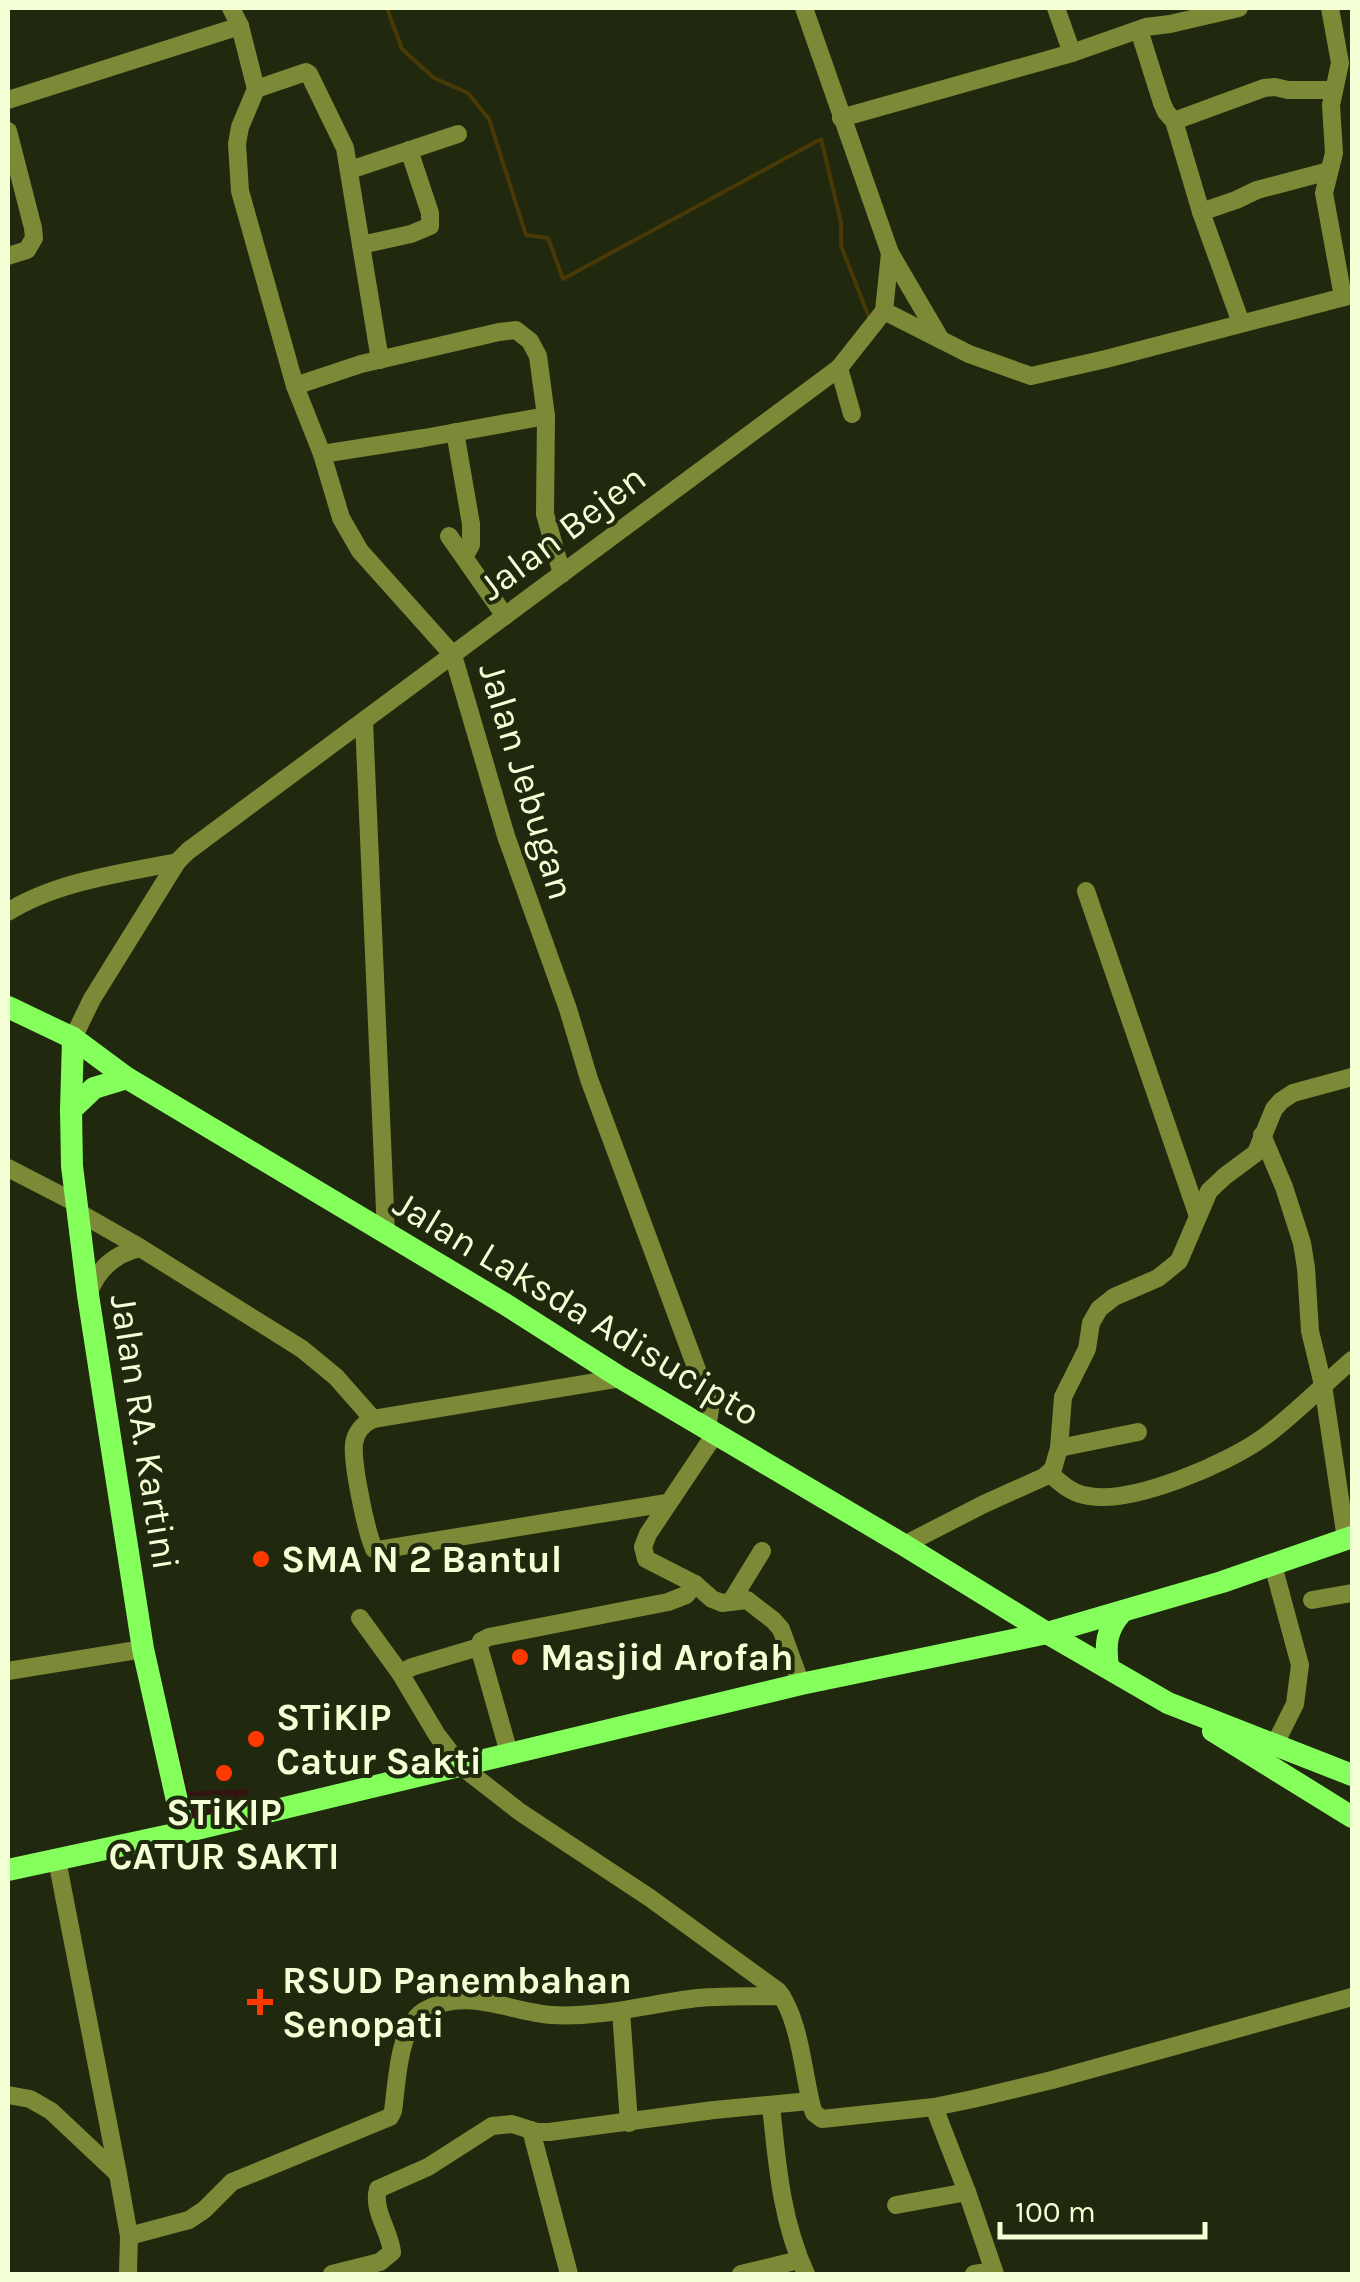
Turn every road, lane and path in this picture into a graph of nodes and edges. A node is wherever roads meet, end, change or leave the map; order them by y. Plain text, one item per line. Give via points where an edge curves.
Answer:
1 (231, 8) edge
2 (804, 8) edge
3 (1056, 8) edge
4 (1239, 8) edge
5 (1213, 11) edge
6 (1168, 16) edge
7 (1331, 16) edge
8 (1352, 22) edge
9 (240, 26) junction
10 (1139, 30) junction
11 (1072, 53) junction
12 (256, 89) junction
13 (1334, 90) junction
14 (8, 100) edge
15 (841, 118) junction
16 (1174, 120) junction
17 (8, 131) edge
18 (458, 134) dead end
19 (408, 150) junction
20 (350, 170) junction
21 (1329, 170) junction
22 (1201, 212) junction
23 (362, 245) junction
24 (890, 254) junction
25 (8, 256) edge
26 (1348, 296) edge
27 (884, 310) junction
28 (1241, 324) junction
29 (941, 340) junction
30 (380, 360) junction
31 (839, 368) junction
32 (295, 386) junction
33 (852, 414) dead end
34 (546, 416) junction
35 (456, 432) junction
36 (322, 454) junction
37 (449, 536) dead end
38 (464, 557) junction
39 (562, 574) junction
40 (505, 616) junction
41 (453, 655) junction
42 (364, 721) junction
43 (177, 862) junction
44 (1086, 891) dead end
45 (8, 912) edge
46 (8, 1006) edge
47 (73, 1038) junction
48 (1352, 1077) edge
49 (127, 1078) junction
50 (71, 1110) junction
51 (1262, 1135) junction
52 (8, 1168) edge
53 (77, 1207) junction
54 (1198, 1216) junction
55 (386, 1233) junction
56 (140, 1248) junction
57 (88, 1295) junction
58 (1352, 1360) edge
59 (621, 1378) junction
60 (1323, 1385) junction
61 (373, 1419) junction
62 (711, 1431) junction
63 (1138, 1432) dead end
64 (1059, 1448) junction
65 (1049, 1473) junction
66 (667, 1503) junction
67 (1349, 1538) edge
68 (904, 1545) junction
69 (762, 1551) dead end
70 (1273, 1565) junction
71 (695, 1584) junction
72 (980, 1593) junction
73 (1352, 1594) edge
74 (732, 1600) junction
75 (1312, 1600) dead end
76 (1121, 1613) junction
77 (360, 1618) dead end
78 (1047, 1633) junction
79 (479, 1647) junction
80 (144, 1649) junction
81 (971, 1649) junction
82 (1108, 1666) junction
83 (8, 1671) edge
84 (400, 1673) junction
85 (802, 1684) junction
86 (1168, 1703) junction
87 (1275, 1744) junction
88 (509, 1753) junction
89 (460, 1766) junction
90 (1352, 1775) edge
91 (1352, 1817) edge
92 (184, 1832) junction
93 (57, 1860) junction
94 (8, 1870) edge
95 (782, 1996) junction
96 (1352, 1996) edge
97 (621, 2011) junction
98 (8, 2095) edge
99 (810, 2101) junction
100 (770, 2104) junction
101 (934, 2107) junction
102 (629, 2123) junction
103 (531, 2130) junction
104 (118, 2174) junction
105 (968, 2192) junction
106 (896, 2205) dead end
107 (129, 2236) junction
108 (803, 2267) edge
109 (383, 2268) edge
110 (994, 2273) edge
111 (128, 2274) edge
112 (332, 2274) edge
113 (569, 2274) edge
114 (741, 2274) edge
115 (974, 2274) edge

1 - 9 street
2 - 15 street, Jalan Bejen
3 - 11 street
4 - 5 street
5 - 6 street
6 - 10 street
7 - 8 street
7 - 13 street via 1340,63
9 - 12 street
9 - 14 street
10 - 11 street
10 - 16 street
11 - 15 street
12 - 20 street via 309,74
12 - 32 street, Jalan Jebugan via 237,144 240,192
13 - 16 street via 1264,88
13 - 21 street
15 - 24 street, Jalan Bejen
16 - 22 street
17 - 25 street via 34,238 28,250
18 - 19 street
19 - 20 street
19 - 23 street via 430,226
20 - 23 street
21 - 22 street
21 - 26 street via 1324,192
22 - 28 street
23 - 30 street
24 - 27 street, Jalan Bejen
24 - 29 street
26 - 28 street
27 - 29 street
27 - 31 street, Jalan Bejen
28 - 29 street via 1030,376
30 - 32 street
30 - 34 street via 516,330 538,356
31 - 33 street
31 - 39 street, Jalan Bejen
32 - 36 street, Jalan Jebugan
34 - 35 street
34 - 39 street via 545,514
35 - 36 street
35 - 38 street via 471,524
36 - 41 street, Jalan Jebugan via 341,518 360,551
37 - 38 street
38 - 40 street
39 - 40 street, Jalan Bejen
40 - 41 street, Jalan Bejen
41 - 42 street, Jalan Bejen
41 - 62 street, Jalan Jebugan via 506,836 577,1006 589,1079 706,1394
42 - 43 street, Jalan Bejen
42 - 55 street
43 - 45 street via 40,895
43 - 47 street, Jalan Bejen
44 - 54 street
46 - 47 main road, Jalan Laksda Adisucipto
47 - 49 main road, Jalan Laksda Adisucipto
47 - 50 main road, Jalan RA. Kartini
48 - 51 street via 1288,1096
49 - 50 main road via 94,1088
49 - 55 main road, Jalan Laksda Adisucipto
50 - 53 main road, Jalan RA. Kartini
51 - 54 street via 1256,1154 1209,1191
51 - 60 street via 1302,1243
52 - 53 street
53 - 56 street
53 - 57 main road, Jalan RA. Kartini
54 - 64 street via 1174,1268 1114,1297 1093,1318 1087,1349 1063,1397
55 - 59 main road, Jalan Laksda Adisucipto
56 - 57 street via 111,1260
56 - 61 street via 302,1349
57 - 80 main road, Jalan RA. Kartini
58 - 60 street
59 - 61 street
59 - 62 main road, Jalan Laksda Adisucipto
60 - 65 street via 1249,1448 1157,1486 1110,1498 1088,1496 1070,1492
60 - 67 street
61 - 66 street via 354,1441 374,1550
62 - 66 street
62 - 68 main road, Jalan Laksda Adisucipto
63 - 64 street
64 - 65 street
65 - 68 street
66 - 71 street via 644,1542 646,1558
67 - 70 main road
68 - 72 main road, Jalan Laksda Adisucipto
69 - 74 street
70 - 76 main road
70 - 87 street via 1300,1666 1294,1704
71 - 74 street via 712,1599
71 - 79 street via 668,1602 489,1637
72 - 78 main road, Jalan Laksda Adisucipto
72 - 81 main road via 994,1624
73 - 75 street
74 - 85 street via 747,1600 781,1629
76 - 78 main road
76 - 82 main road via 1106,1638
77 - 84 street
78 - 81 main road
78 - 82 main road, Jalan Laksda Adisucipto
79 - 84 street
79 - 88 street
80 - 83 street
80 - 92 main road, Jalan RA. Kartini
81 - 85 main road
82 - 86 main road, Jalan Laksda Adisucipto
84 - 89 street
85 - 88 main road
86 - 87 main road
86 - 91 main road
87 - 90 main road
88 - 89 main road
89 - 92 main road
89 - 95 street
92 - 93 main road
93 - 94 main road
93 - 104 street
95 - 97 street via 696,1998
95 - 99 street
96 - 101 street
97 - 102 street
97 - 107 street via 556,2016 463,2000 426,2010 408,2032 390,2116 232,2182 189,2220
98 - 104 street via 51,2111
99 - 100 street
99 - 101 street via 822,2120
100 - 102 street
100 - 108 street via 781,2199
101 - 105 street
102 - 103 street
103 - 109 street via 492,2126 378,2189 392,2248
103 - 113 street
104 - 107 street
105 - 106 street
105 - 110 street
107 - 111 street
108 - 114 street
109 - 112 street
110 - 115 street

